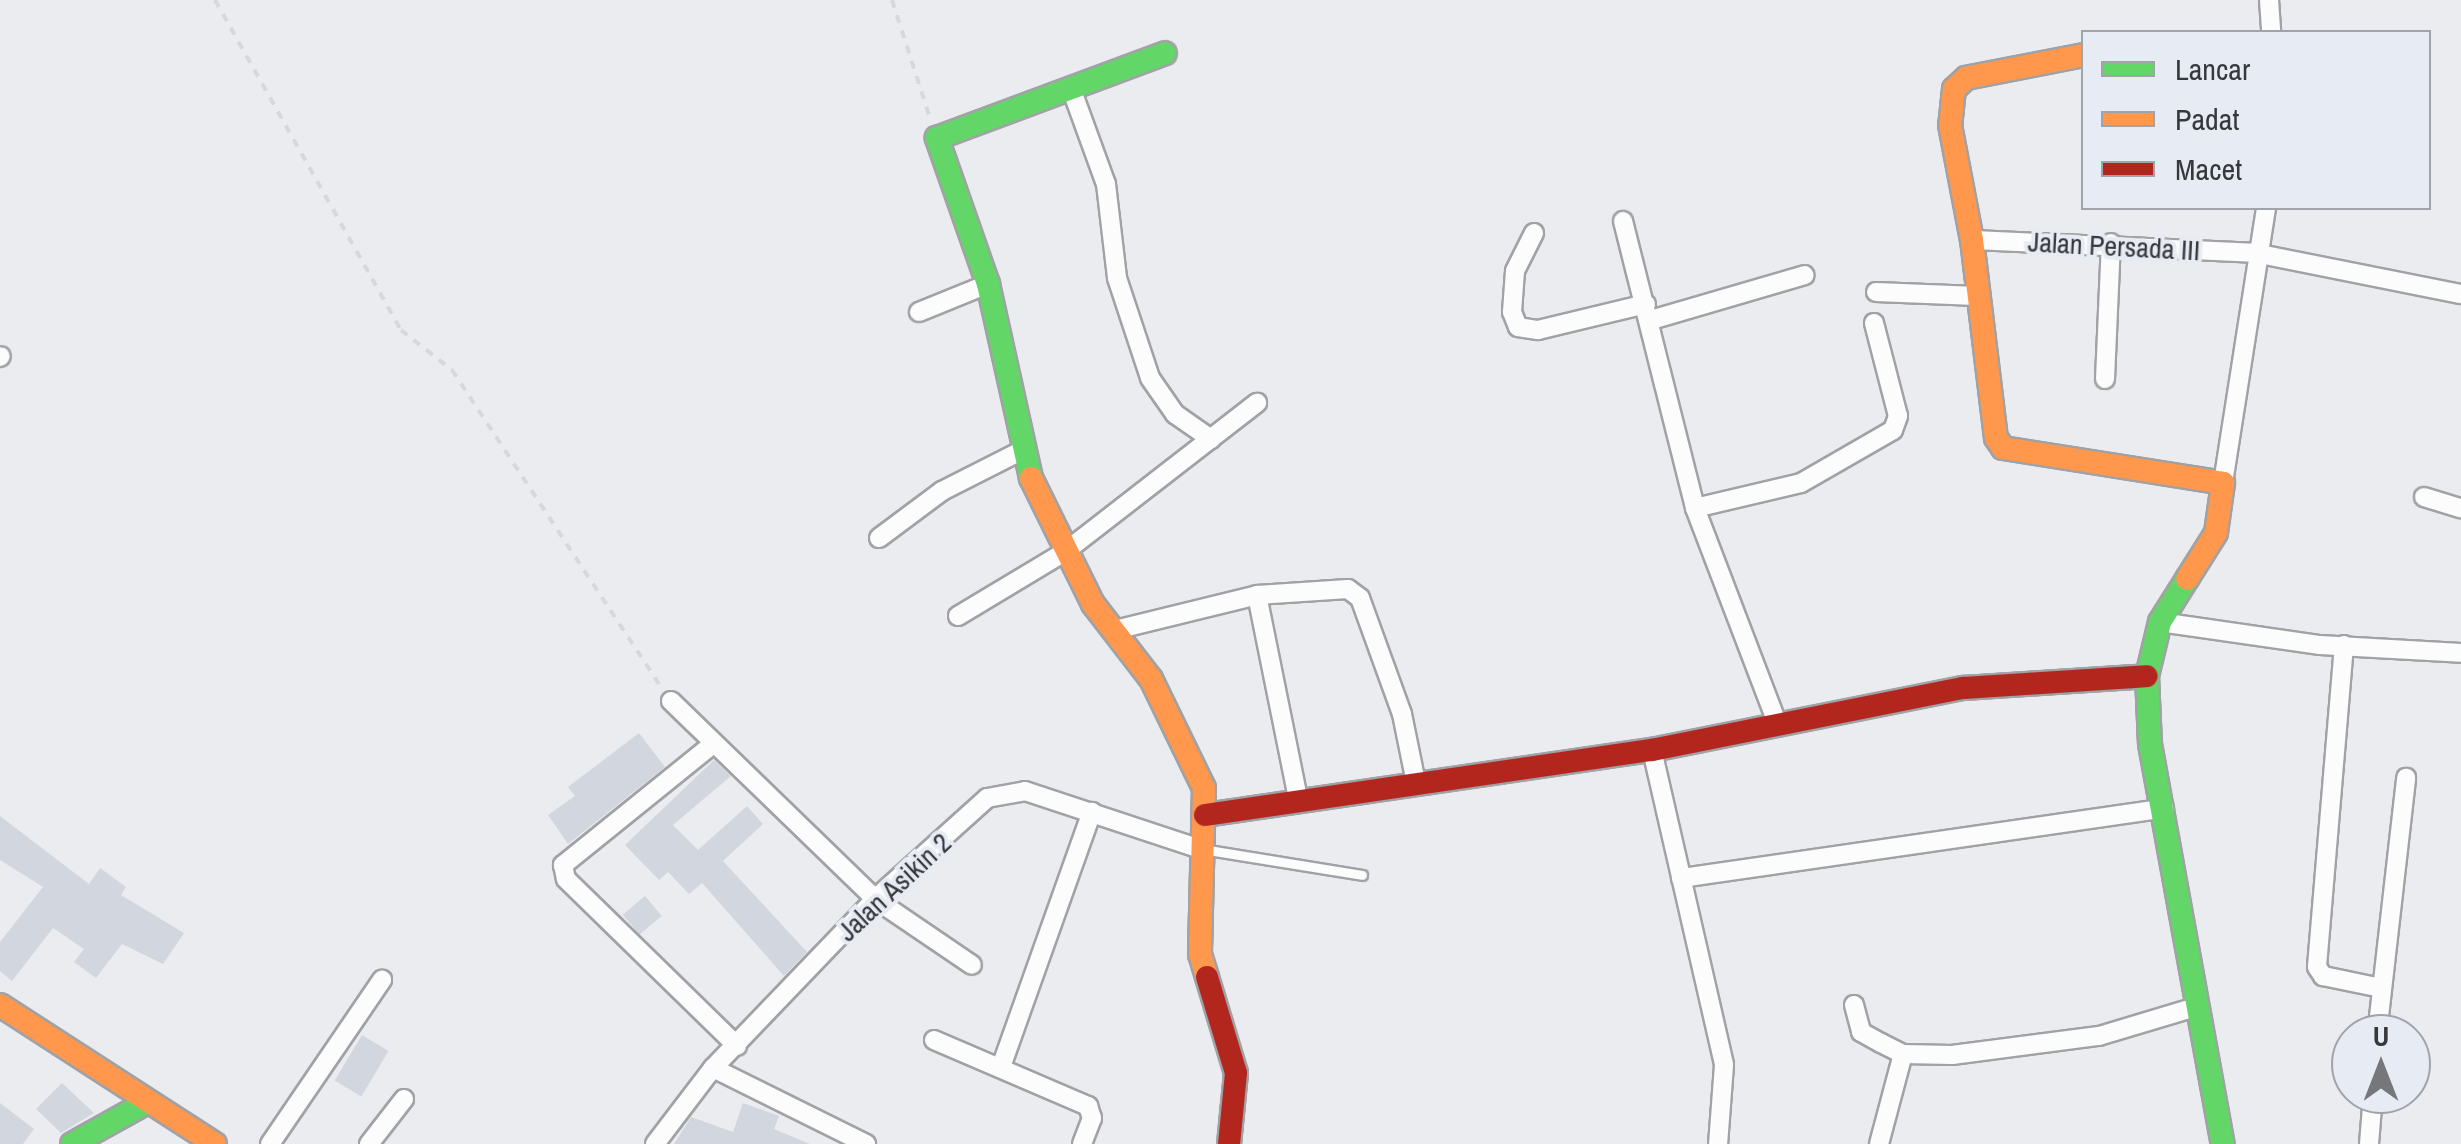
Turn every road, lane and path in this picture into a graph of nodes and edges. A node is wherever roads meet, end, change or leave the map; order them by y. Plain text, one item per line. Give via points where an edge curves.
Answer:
1 (215, 0) edge
2 (892, 0) edge
3 (2269, 0) edge
4 (2271, 30) edge
5 (1165, 53) dead end
6 (2081, 56) edge
7 (1071, 88) junction
8 (937, 138) junction
9 (2266, 210) edge
10 (1623, 221) dead end
11 (1534, 232) dead end
12 (1972, 240) junction
13 (2111, 243) junction
14 (2255, 253) junction
15 (1805, 275) dead end
16 (988, 284) junction
17 (1876, 292) dead end
18 (2461, 294) edge
19 (1978, 296) junction
20 (919, 312) dead end
21 (1649, 312) junction
22 (1874, 323) dead end
23 (2106, 378) dead end
24 (1257, 403) dead end
25 (1211, 439) junction
26 (1020, 450) junction
27 (2222, 483) junction
28 (2424, 497) dead end
29 (1695, 508) junction
30 (2461, 508) edge
31 (879, 538) dead end
32 (1066, 550) junction
33 (1257, 595) junction
34 (958, 616) dead end
35 (2160, 622) junction
36 (1115, 630) junction
37 (2344, 645) junction
38 (2461, 654) edge
39 (2147, 676) junction
40 (671, 701) joint
41 (1777, 723) junction
42 (713, 744) junction
43 (1652, 750) junction
44 (2406, 778) dead end
45 (1416, 783) junction
46 (1298, 799) junction
47 (2164, 808) junction
48 (1092, 812) junction
49 (1205, 815) junction
50 (1200, 849) junction
51 (1362, 875) dead end
52 (1681, 878) junction
53 (875, 899) junction
54 (972, 965) dead end
55 (382, 980) dead end
56 (2381, 988) junction
57 (0, 1005) edge
58 (1854, 1005) dead end
59 (2199, 1006) junction
60 (2379, 1014) edge
61 (934, 1040) dead end
62 (737, 1046) junction
63 (1902, 1054) junction
64 (1001, 1067) junction
65 (713, 1068) junction
66 (404, 1099) dead end
67 (144, 1104) junction
68 (2371, 1114) edge
69 (72, 1144) edge
70 (215, 1144) edge
71 (270, 1144) edge
72 (370, 1144) edge
73 (655, 1144) edge
74 (866, 1144) edge
75 (1082, 1144) edge
76 (1229, 1144) edge
77 (1718, 1144) edge
78 (1879, 1144) edge
79 (2223, 1144) edge
80 (2369, 1144) edge

1 - 40 path via 401,330 452,370
2 - 8 path
3 - 4 street
5 - 7 main road
6 - 12 main road via 1966,78 1954,88 1950,124
7 - 8 main road
7 - 25 street via 1106,184 1117,278 1150,378 1175,414
8 - 16 main road
9 - 14 street
10 - 21 street
11 - 21 street via 1515,271 1512,312 1518,327 1538,330
12 - 13 street, Jalan Persada III
12 - 19 main road
13 - 14 street, Jalan Persada III
13 - 23 street
14 - 18 street, Jalan Persada III
14 - 27 street
15 - 21 street
16 - 20 street
16 - 26 main road
17 - 19 street
19 - 27 main road via 1996,438 2004,448
21 - 29 street
22 - 29 street via 1898,416 1893,430 1801,484
24 - 25 street
25 - 32 street
26 - 31 street via 942,491
26 - 32 main road
27 - 35 main road via 2216,533
28 - 30 street
29 - 41 street
32 - 34 street
32 - 36 main road via 1093,604
33 - 36 street
33 - 45 street via 1332,586 1360,598 1402,714
33 - 46 street
35 - 37 street
35 - 39 main road
36 - 49 main road via 1196,761
37 - 38 street
37 - 56 street via 2317,967 2323,976
39 - 41 main road via 1963,688
39 - 47 main road via 2150,744
40 - 42 street
41 - 43 main road
42 - 53 street
42 - 62 street via 563,865 566,879
43 - 45 main road
43 - 52 street
44 - 56 street
45 - 46 main road
46 - 49 main road
47 - 52 street
47 - 59 main road
48 - 50 street, Jalan Asikin 2
48 - 53 street, Jalan Asikin 2 via 1026,791 987,798
48 - 64 street
49 - 50 main road
50 - 51 lane
50 - 76 main road via 1200,954 1236,1073
52 - 77 street via 1724,1065
53 - 54 street
53 - 62 street, Jalan Asikin 2
55 - 71 street
56 - 60 street
57 - 67 main road
58 - 63 street via 1861,1032
59 - 63 street via 2099,1036 1952,1055
59 - 79 main road
61 - 64 street
62 - 65 street, Jalan Asikin 2
63 - 78 street
64 - 75 street via 1092,1109
65 - 73 street, Jalan Asikin 2
65 - 74 street
66 - 72 street
67 - 69 main road
67 - 70 main road
68 - 80 street

